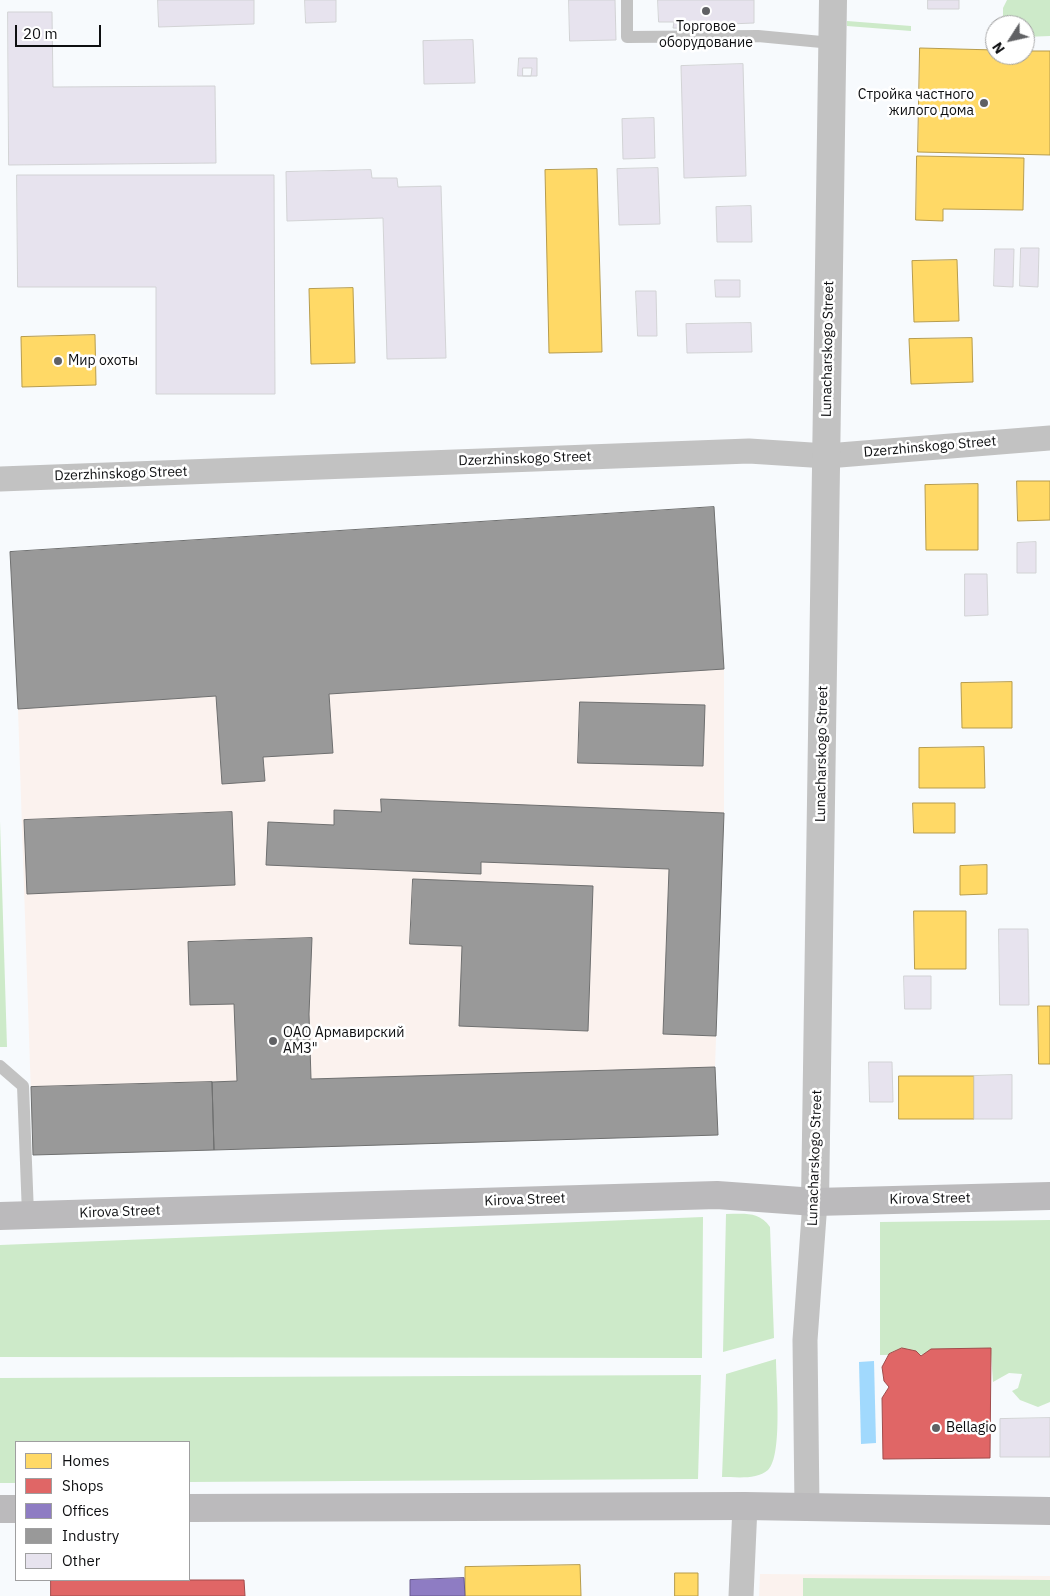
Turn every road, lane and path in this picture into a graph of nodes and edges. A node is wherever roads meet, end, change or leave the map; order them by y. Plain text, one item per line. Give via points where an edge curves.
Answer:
1 (627, 0) edge
2 (833, 0) edge
3 (832, 43) junction
4 (1050, 438) edge
5 (827, 456) junction
6 (0, 479) edge
7 (0, 1066) edge
8 (1050, 1196) edge
9 (815, 1202) junction
10 (28, 1214) junction
11 (0, 1216) edge
12 (745, 1506) junction
13 (807, 1507) junction
14 (190, 1508) edge
15 (0, 1509) edge
16 (15, 1509) edge
17 (1050, 1511) edge
18 (741, 1596) edge

1 - 3 lane via 627,37 758,36
2 - 3 street, Lunacharskogo Street
3 - 5 street, Lunacharskogo Street
4 - 5 street, Dzerzhinskogo Street
5 - 6 street, Dzerzhinskogo Street via 749,451
5 - 9 street, Lunacharskogo Street
7 - 10 lane via 23,1086
8 - 9 main road, Kirova Street
9 - 10 main road, Kirova Street via 717,1195
9 - 13 street, Lunacharskogo Street via 805,1340
10 - 11 main road, Kirova Street
12 - 13 main road
12 - 14 main road
12 - 18 street
13 - 17 main road
15 - 16 main road

